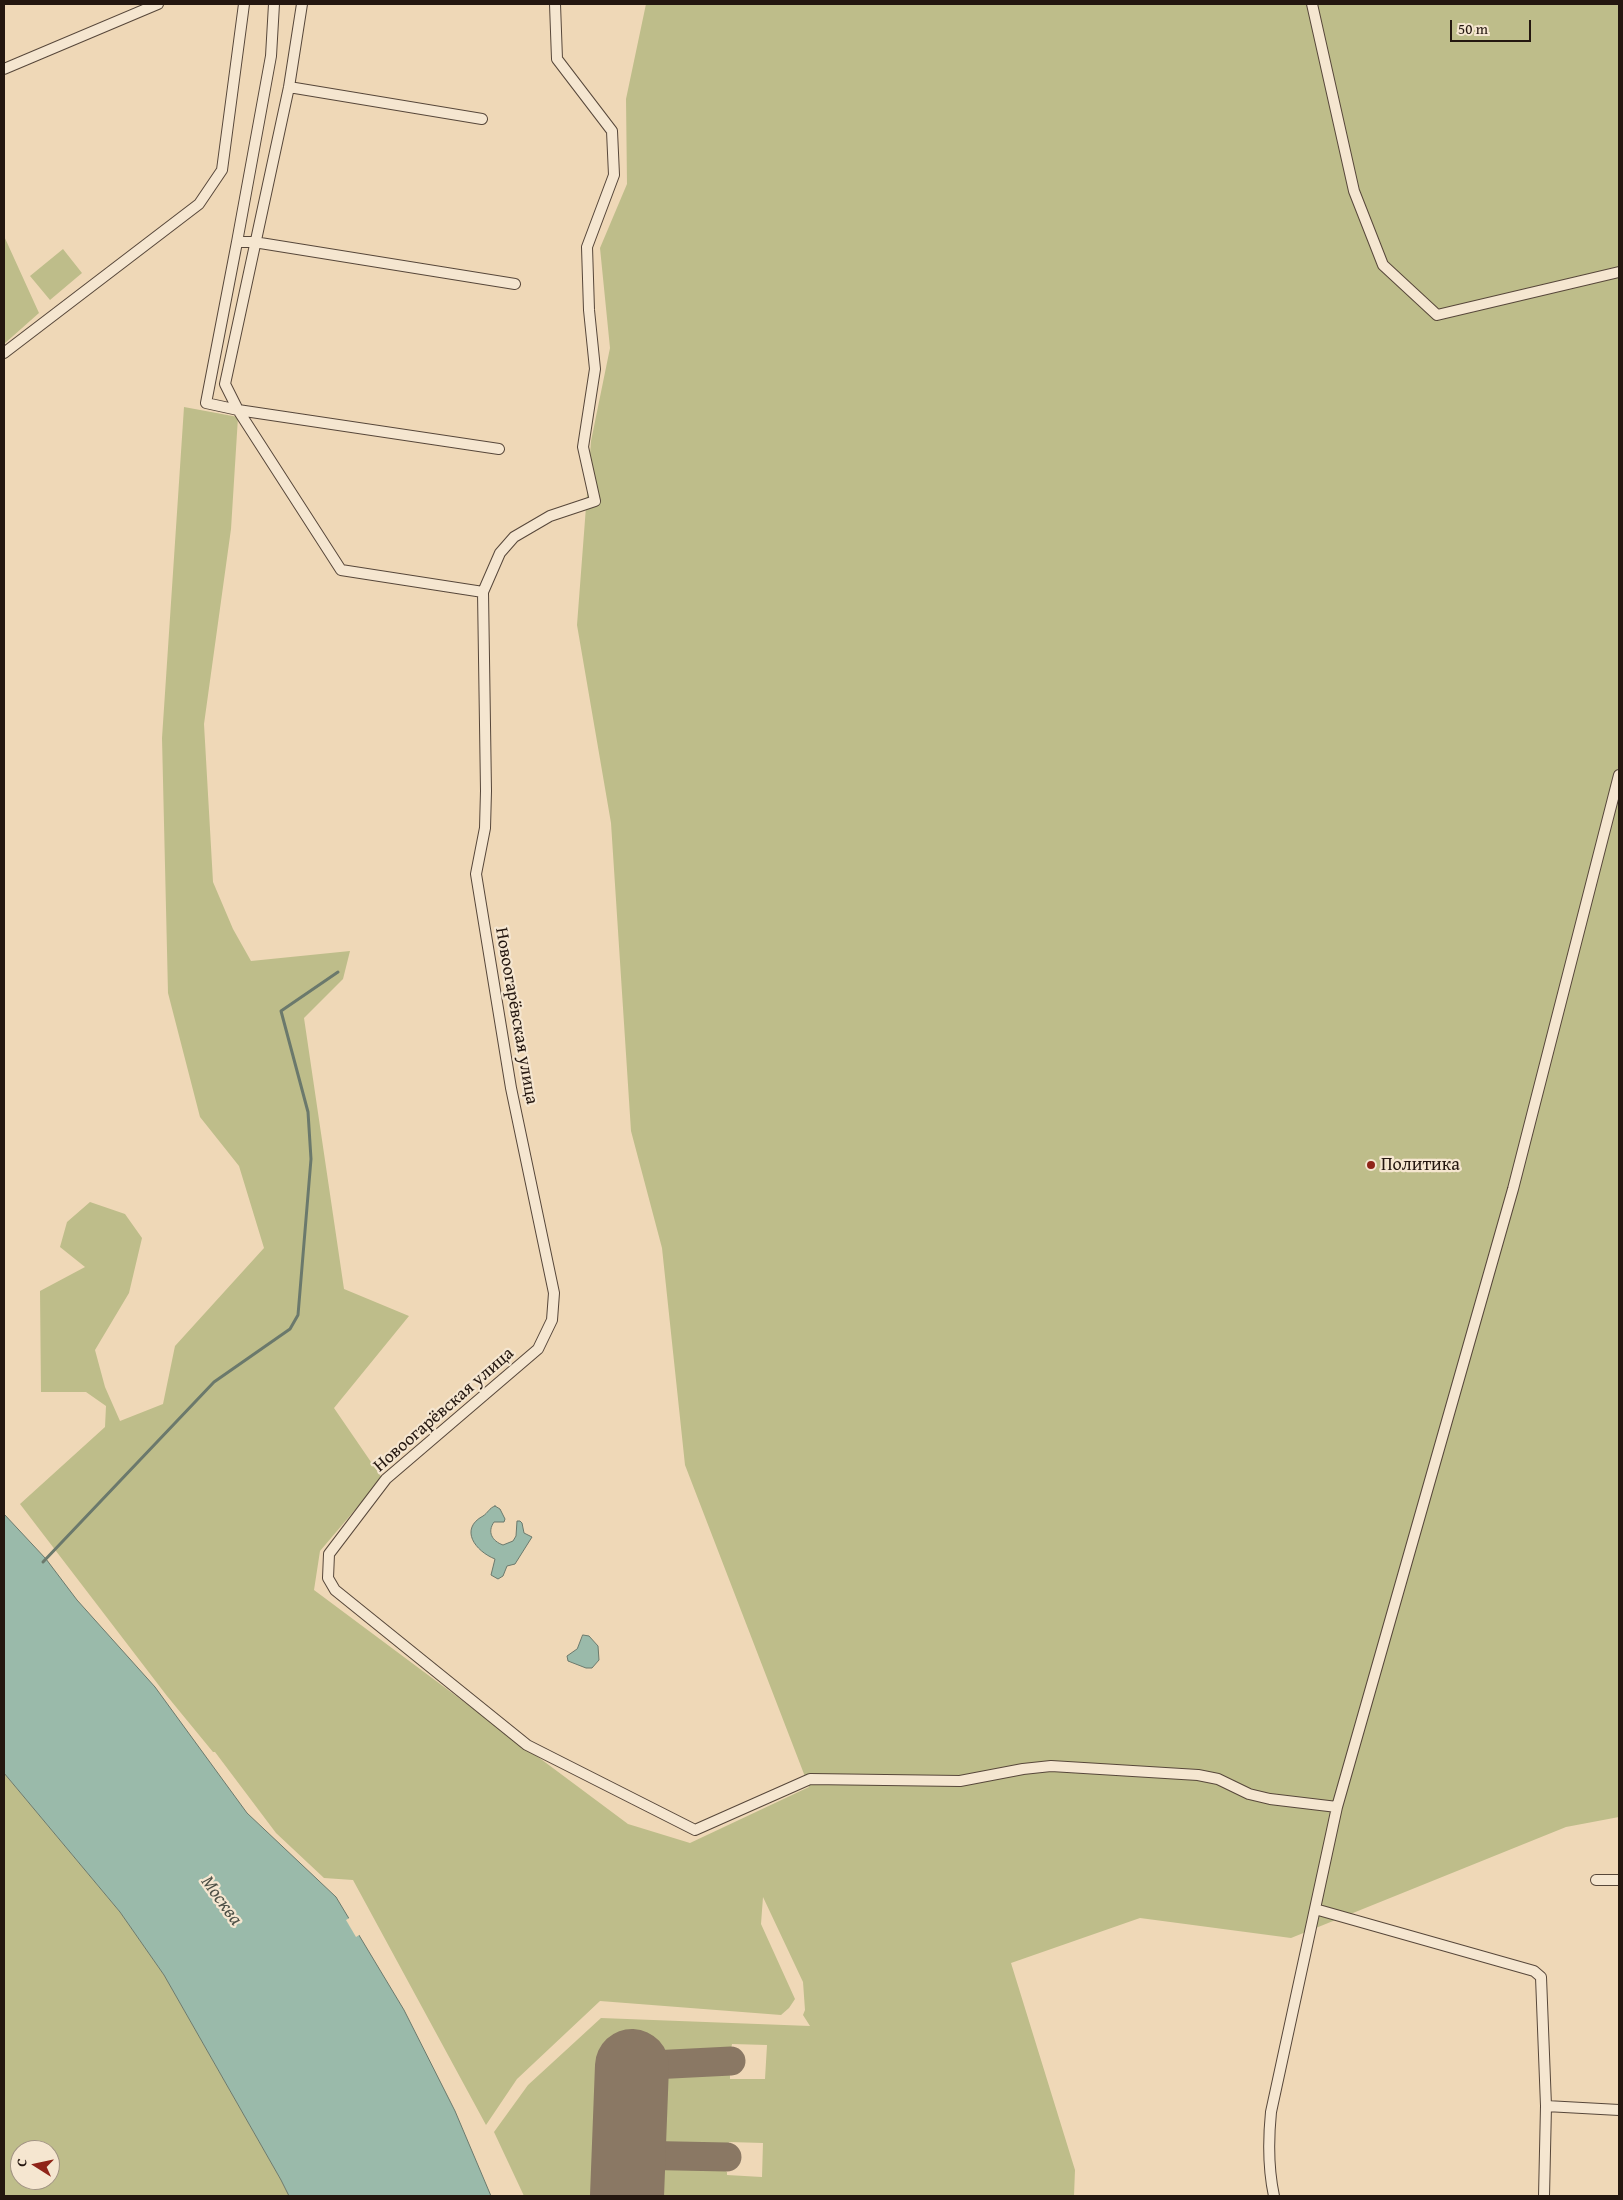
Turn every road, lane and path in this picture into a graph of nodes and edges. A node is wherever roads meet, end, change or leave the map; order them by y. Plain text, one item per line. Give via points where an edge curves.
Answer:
1 (158, 4) edge
2 (244, 4) edge
3 (274, 4) edge
4 (302, 4) edge
5 (555, 4) edge
6 (1312, 4) edge
7 (4, 69) edge
8 (289, 87) junction
9 (482, 119) dead end
10 (237, 242) junction
11 (254, 242) junction
12 (1619, 272) edge
13 (515, 284) dead end
14 (4, 353) edge
15 (238, 410) junction
16 (499, 449) dead end
17 (483, 592) junction
18 (1619, 775) edge
19 (1337, 1808) junction
20 (1596, 1880) dead end
21 (1619, 1880) edge
22 (1315, 1910) junction
23 (1546, 2106) junction
24 (1619, 2110) edge
25 (1274, 2196) edge
26 (1544, 2196) edge

1 - 7 street
2 - 14 street via 222,170 199,204
3 - 10 street via 271,56
4 - 8 street
5 - 17 street, Новоогарёвская улица via 557,59 612,131 614,175 587,247 595,369 583,448 595,501 550,516 514,537 500,553
6 - 12 street via 1354,191 1383,265 1438,315
8 - 9 street
8 - 11 street
10 - 11 street
10 - 15 street via 206,403
11 - 13 street
11 - 15 street via 225,384
15 - 16 street
15 - 17 street via 341,570
17 - 19 street, Новоогарёвская улица via 486,792 485,828 476,874 511,1088 554,1293 552,1320 538,1349 386,1479 329,1554 328,1578 334,1590 527,1745 695,1830 810,1779 960,1781 1051,1766 1198,1775 1218,1779 1248,1794
18 - 19 street via 1512,1188
19 - 22 street
20 - 21 street
22 - 23 street via 1534,1971 1541,1977 1542,1984
22 - 25 street via 1271,2112 1267,2145
23 - 24 street
23 - 26 street

